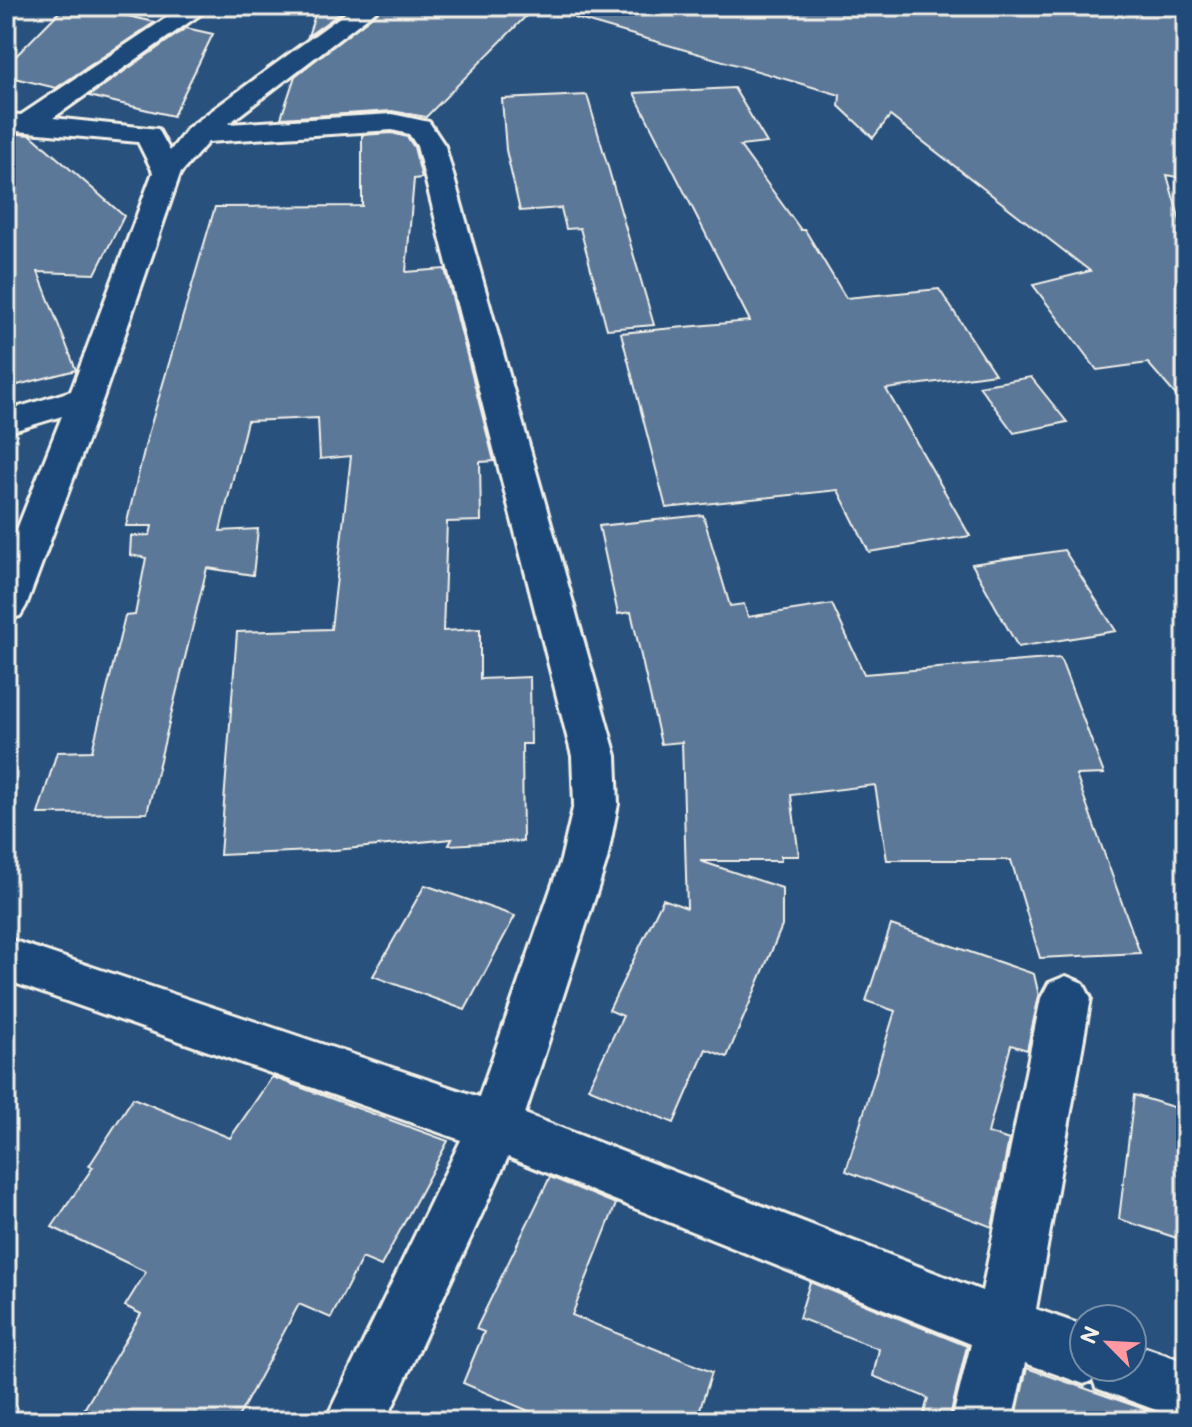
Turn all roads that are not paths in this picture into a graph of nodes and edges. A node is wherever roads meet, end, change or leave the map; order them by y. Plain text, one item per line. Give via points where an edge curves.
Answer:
1 (200, 6) edge
2 (370, 6) edge
3 (17, 122) edge
4 (200, 134) junction
5 (148, 135) junction
6 (167, 172) junction
7 (86, 398) junction
8 (6, 422) edge
9 (6, 606) edge
10 (6, 959) edge
11 (1066, 998) dead end
12 (495, 1127) junction
13 (1004, 1327) junction
14 (1068, 1349) edge
15 (1148, 1378) edge
16 (1186, 1392) edge
17 (355, 1421) edge
18 (982, 1421) edge

1 - 3 street
2 - 4 street
3 - 5 street
4 - 5 street
4 - 6 street
4 - 12 street via 392,122 419,128 431,146 594,756 596,804 584,860
5 - 6 street
6 - 7 street
7 - 8 street
7 - 9 street
10 - 12 street
11 - 13 street
12 - 13 street
12 - 17 street
13 - 14 street
13 - 18 street
15 - 16 street

